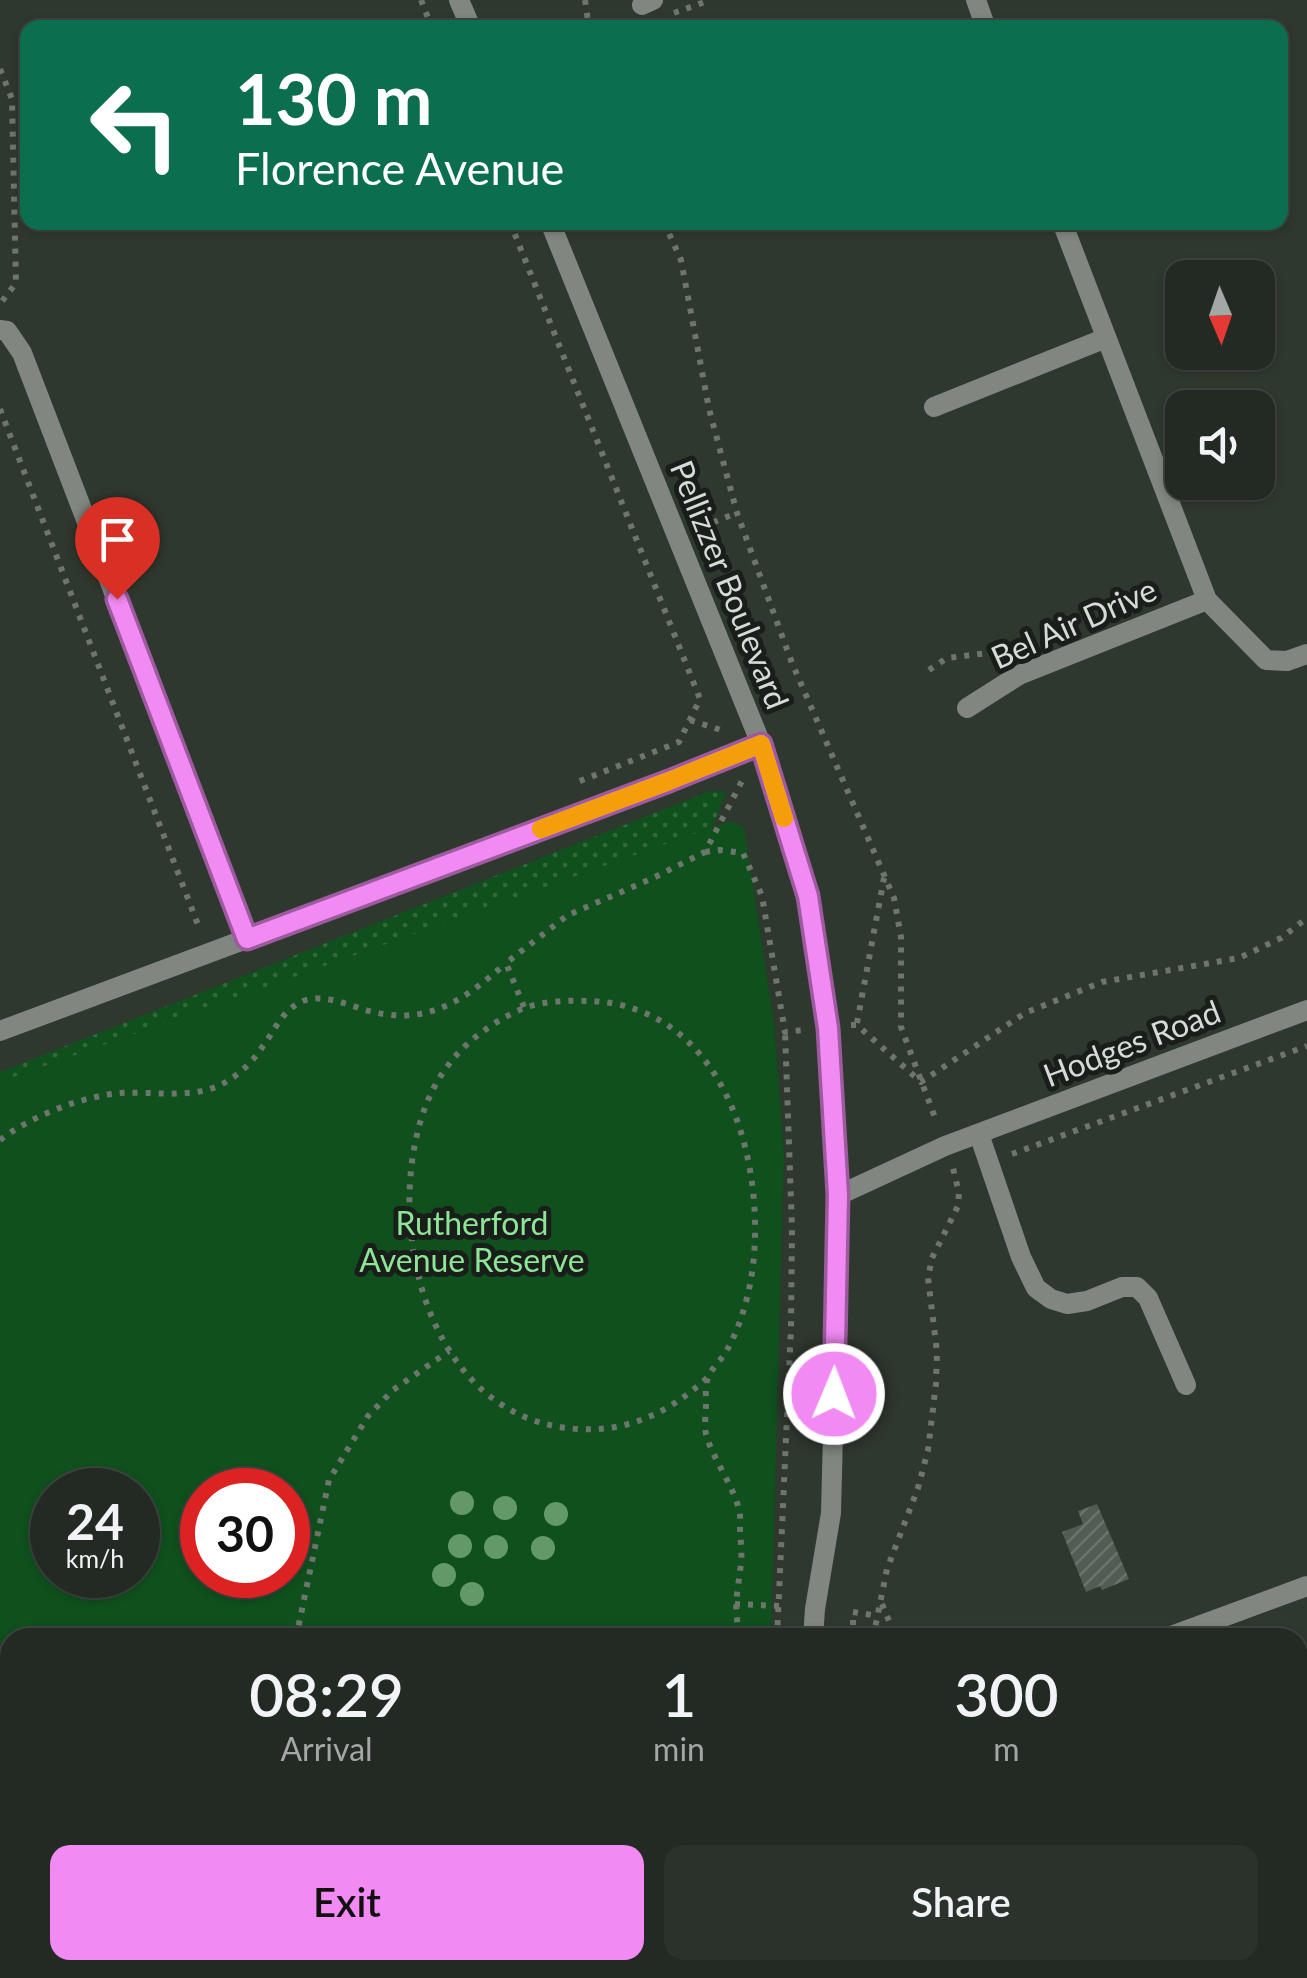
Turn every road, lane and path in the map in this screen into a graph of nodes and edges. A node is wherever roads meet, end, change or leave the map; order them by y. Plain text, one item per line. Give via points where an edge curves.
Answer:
1 (0, 70) edge
2 (513, 230) edge
3 (553, 230) edge
4 (668, 230) edge
5 (1065, 230) edge
6 (0, 304) edge
7 (0, 330) edge
8 (1106, 338) junction
9 (934, 407) dead end
10 (0, 410) edge
11 (737, 512) junction
12 (677, 536) junction
13 (1207, 600) junction
14 (1019, 646) dead end
15 (1307, 654) edge
16 (929, 670) dead end
17 (967, 708) dead end
18 (761, 744) junction
19 (569, 786) dead end
20 (885, 875) junction
21 (1307, 918) edge
22 (184, 936) dead end
23 (247, 939) junction
24 (506, 964) junction
25 (524, 1007) junction
26 (1307, 1010) edge
27 (857, 1024) dead end
28 (0, 1031) edge
29 (785, 1032) dead end
30 (1307, 1046) edge
31 (921, 1082) junction
32 (934, 1115) dead end
33 (978, 1134) junction
34 (0, 1140) edge
35 (988, 1163) junction
36 (838, 1195) junction
37 (449, 1351) junction
38 (707, 1378) junction
39 (1186, 1385) dead end
40 (1307, 1586) edge
41 (881, 1603) junction
42 (735, 1604) junction
43 (779, 1606) junction
44 (878, 1616) junction
45 (298, 1628) edge
46 (738, 1628) edge
47 (778, 1628) edge
48 (814, 1628) edge
49 (854, 1628) edge
50 (875, 1628) edge
51 (892, 1628) edge
52 (1193, 1628) edge

1 - 6 path via 12,98 16,282
2 - 19 path via 700,698 679,742
3 - 12 street, Pellizzer Boulevard
4 - 11 path via 681,260
5 - 8 street, Bel Air Drive
7 - 23 street via 22,353
8 - 9 street
8 - 13 street, Bel Air Drive
10 - 22 path via 201,929
11 - 12 path
11 - 20 path via 792,663
12 - 18 street, Pellizzer Boulevard
13 - 15 street, Bel Air Drive via 1266,660
13 - 17 street, Bel Air Drive via 1019,675
14 - 16 path via 947,658
18 - 23 street
18 - 24 path via 705,852 568,915
18 - 36 street, Pellizzer Boulevard via 808,896 828,1028
20 - 27 path
20 - 31 path via 900,937 901,1027
21 - 31 path via 1239,958 1102,982 1024,1013
23 - 28 street
24 - 25 path
24 - 34 path via 475,991 427,1013 396,1015 334,1000 304,1001 281,1018 256,1056 203,1091 117,1094 55,1109
25 - 37 path via 489,1024 442,1074 427,1101 412,1158 413,1256
25 - 38 path via 566,1000 633,1008 684,1038 723,1087 747,1152 754,1256 739,1325
26 - 33 street, Hodges Road
29 - 43 path via 792,1295
30 - 35 path
31 - 32 path
33 - 35 street
33 - 36 street, Hodges Road
35 - 39 street via 1036,1288 1067,1304 1137,1287
35 - 41 path via 955,1174 958,1206 932,1258 936,1368 928,1450
36 - 48 street, Pellizzer Boulevard via 831,1513
37 - 38 path via 499,1404 564,1429 595,1430 656,1416
37 - 45 path via 392,1390 329,1480
38 - 42 path via 706,1432 740,1511
40 - 52 street
41 - 44 path
41 - 51 path
42 - 43 path
42 - 46 path
43 - 47 path
44 - 49 path via 853,1612
44 - 50 path

